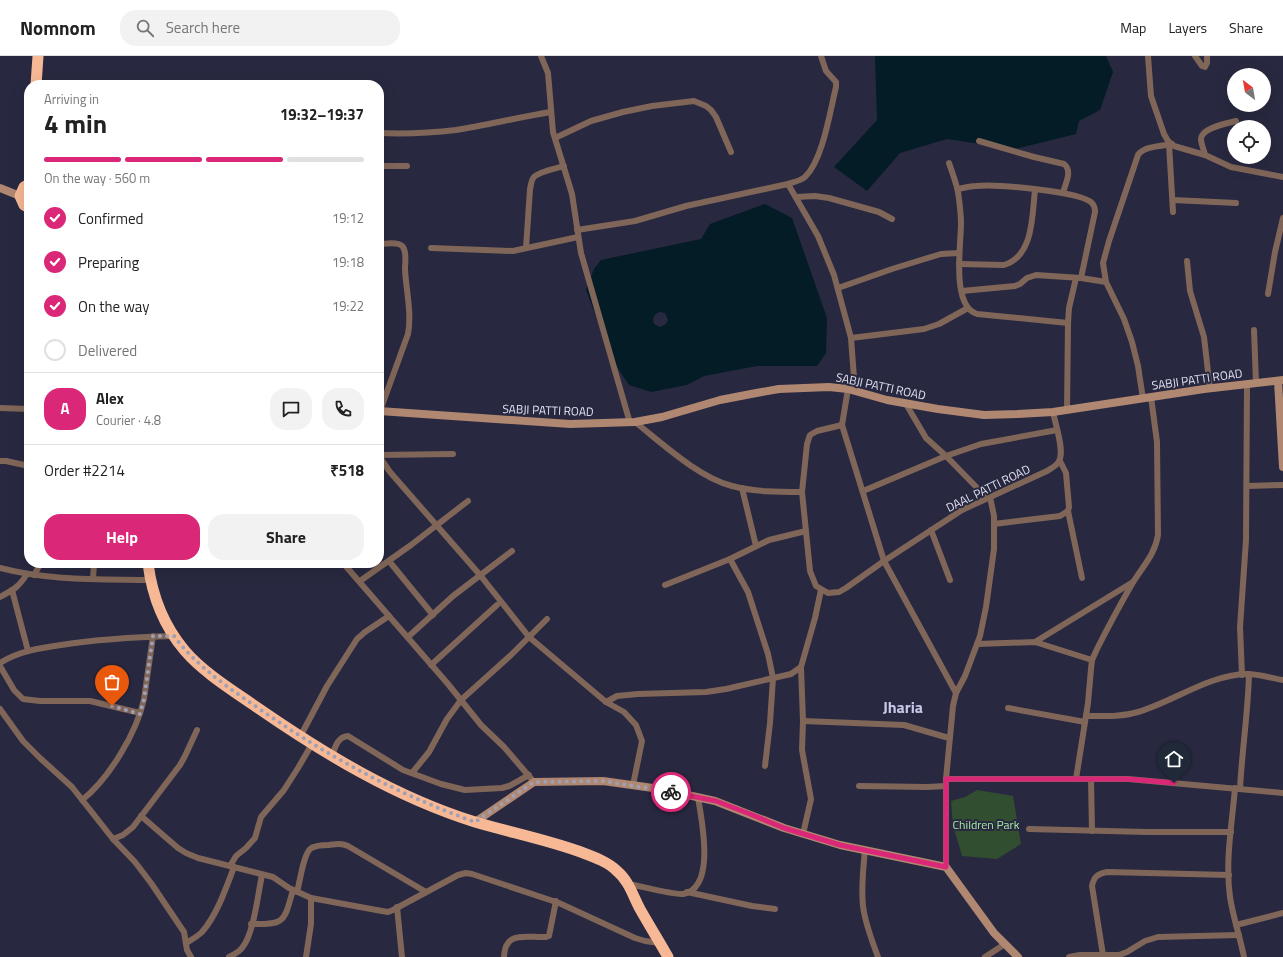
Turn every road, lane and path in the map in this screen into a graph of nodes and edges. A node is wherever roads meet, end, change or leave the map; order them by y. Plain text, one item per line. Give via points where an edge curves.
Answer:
1 (38, 56) edge
2 (541, 56) edge
3 (821, 56) edge
4 (1148, 56) edge
5 (1195, 56) edge
6 (1207, 56) edge
7 (36, 80) edge
8 (551, 112) junction
9 (1227, 123) edge
10 (384, 133) edge
11 (555, 138) junction
12 (978, 141) dead end
13 (1170, 144) junction
14 (731, 152) dead end
15 (1205, 155) junction
16 (949, 164) dead end
17 (384, 166) edge
18 (407, 166) dead end
19 (564, 166) junction
20 (1283, 177) edge
21 (788, 184) junction
22 (24, 187) edge
23 (0, 188) edge
24 (958, 189) junction
25 (1035, 190) junction
26 (1062, 193) junction
27 (20, 196) junction
28 (796, 197) junction
29 (1173, 200) junction
30 (1236, 202) dead end
31 (24, 205) edge
32 (1174, 212) dead end
33 (1283, 218) edge
34 (892, 219) dead end
35 (577, 230) junction
36 (578, 237) junction
37 (384, 244) edge
38 (431, 248) dead end
39 (526, 248) junction
40 (959, 253) junction
41 (1187, 261) dead end
42 (959, 264) junction
43 (1079, 278) junction
44 (1106, 282) junction
45 (838, 288) junction
46 (962, 291) junction
47 (1268, 294) dead end
48 (968, 308) junction
49 (1068, 323) junction
50 (1254, 330) dead end
51 (851, 338) junction
52 (1280, 380) edge
53 (1256, 383) junction
54 (1247, 384) junction
55 (1210, 389) junction
56 (852, 390) junction
57 (1147, 398) junction
58 (384, 400) edge
59 (906, 404) junction
60 (0, 408) edge
61 (24, 409) edge
62 (1067, 410) junction
63 (384, 411) edge
64 (1053, 412) junction
65 (633, 422) junction
66 (842, 425) junction
67 (1057, 430) junction
68 (1282, 441) edge
69 (453, 454) dead end
70 (384, 455) edge
71 (946, 456) junction
72 (0, 461) edge
73 (1060, 461) junction
74 (384, 463) edge
75 (24, 465) edge
76 (1283, 467) edge
77 (1283, 484) edge
78 (1247, 486) junction
79 (742, 488) junction
80 (863, 491) junction
81 (802, 492) junction
82 (988, 498) junction
83 (468, 501) dead end
84 (1068, 512) junction
85 (994, 524) junction
86 (437, 525) junction
87 (931, 530) junction
88 (806, 531) junction
89 (756, 546) junction
90 (512, 551) dead end
91 (730, 559) junction
92 (389, 560) junction
93 (884, 561) junction
94 (384, 564) edge
95 (0, 568) edge
96 (37, 568) edge
97 (94, 568) edge
98 (149, 568) edge
99 (347, 568) edge
100 (378, 568) edge
101 (31, 575) junction
102 (480, 575) junction
103 (1082, 578) dead end
104 (93, 579) junction
105 (150, 580) junction
106 (950, 580) dead end
107 (360, 582) junction
108 (1133, 582) junction
109 (665, 585) dead end
110 (12, 590) junction
111 (821, 590) junction
112 (0, 597) edge
113 (497, 605) dead end
114 (432, 615) junction
115 (389, 616) junction
116 (547, 619) dead end
117 (153, 636) junction
118 (174, 636) junction
119 (408, 637) junction
120 (529, 637) junction
121 (1035, 642) junction
122 (977, 644) junction
123 (28, 651) junction
124 (1092, 660) junction
125 (0, 664) edge
126 (431, 665) junction
127 (801, 667) junction
128 (1249, 674) junction
129 (1242, 675) junction
130 (773, 678) junction
131 (1283, 680) edge
132 (956, 693) junction
133 (461, 700) junction
134 (606, 702) junction
135 (1008, 708) dead end
136 (0, 709) edge
137 (140, 714) junction
138 (1086, 719) junction
139 (803, 721) junction
140 (197, 730) dead end
141 (300, 737) junction
142 (949, 738) junction
143 (312, 744) junction
144 (332, 756) junction
145 (765, 766) dead end
146 (412, 773) junction
147 (531, 778) junction
148 (946, 779) junction
149 (1076, 779) junction
150 (1091, 779) junction
151 (633, 785) junction
152 (859, 786) dead end
153 (946, 786) junction
154 (1238, 789) junction
155 (1283, 793) edge
156 (698, 797) junction
157 (82, 800) junction
158 (141, 816) junction
159 (475, 822) junction
160 (1029, 829) dead end
161 (1092, 831) junction
162 (1231, 832) junction
163 (803, 834) junction
164 (112, 839) junction
165 (865, 850) junction
166 (232, 867) junction
167 (946, 867) junction
168 (262, 875) junction
169 (1229, 875) junction
170 (628, 884) junction
171 (295, 891) junction
172 (426, 892) junction
173 (688, 892) junction
174 (310, 898) junction
175 (556, 901) junction
176 (398, 907) junction
177 (775, 909) dead end
178 (1283, 913) edge
179 (252, 924) junction
180 (1236, 924) junction
181 (1239, 935) junction
182 (186, 943) junction
183 (660, 943) junction
184 (1005, 944) junction
185 (1103, 955) junction
186 (191, 957) edge
187 (229, 957) edge
188 (306, 957) edge
189 (402, 957) edge
190 (504, 957) edge
191 (668, 957) edge
192 (878, 957) edge
193 (984, 957) edge
194 (1018, 957) edge
195 (1069, 957) edge
196 (1244, 957) edge

1 - 7 highway
2 - 8 street via 548,73
3 - 21 street via 826,71 836,82 824,138 811,170 799,181
4 - 13 street via 1149,83 1154,106
5 - 6 street via 1205,67
8 - 10 street via 456,130
8 - 11 street
9 - 15 street via 1216,126 1202,135
11 - 14 street via 591,121 617,114 652,106 694,101 711,110
11 - 19 street
12 - 26 street via 1066,165 1069,172
13 - 15 street
13 - 29 street
13 - 44 street via 1146,149 1138,155 1108,241 1103,263
15 - 20 street via 1231,168
16 - 24 street
17 - 18 street
19 - 35 street via 572,194
19 - 39 street via 534,176 532,180
21 - 28 street
21 - 35 street via 635,220
22 - 27 highway
23 - 27 main road
24 - 25 street via 995,186
24 - 40 street via 961,221
25 - 26 street
25 - 42 street via 1029,236 1020,254 1004,265
26 - 43 street via 1092,202 1094,206 1095,212
27 - 31 highway
28 - 34 street via 829,198 879,212
28 - 45 street via 818,236
29 - 30 street
29 - 32 street
33 - 47 street
35 - 36 street
36 - 39 street
36 - 65 street
37 - 58 street via 400,244 405,252 410,326
38 - 39 street via 503,251
40 - 42 street
40 - 45 street via 941,254
41 - 55 street via 1190,291 1204,337
42 - 46 street
43 - 44 street
43 - 46 street via 1030,276 1015,286
43 - 49 street via 1069,308
44 - 57 street via 1124,319
45 - 51 street
46 - 48 street
48 - 49 street via 977,314
48 - 51 street via 924,330
49 - 62 street
50 - 53 street
51 - 56 street
52 - 53 main road, SABJI PATTI ROAD
52 - 68 main road
53 - 54 main road, SABJI PATTI ROAD
54 - 55 main road, SABJI PATTI ROAD
54 - 78 street
55 - 57 main road, SABJI PATTI ROAD
56 - 59 main road, SABJI PATTI ROAD
56 - 65 main road, SABJI PATTI ROAD via 829,387 778,389 720,400 669,416
56 - 66 street
57 - 62 main road, SABJI PATTI ROAD
57 - 108 street via 1157,442 1158,535 1152,554
59 - 64 main road, SABJI PATTI ROAD via 984,415
59 - 71 street via 926,438
60 - 61 street
62 - 64 main road, SABJI PATTI ROAD
63 - 65 main road, SABJI PATTI ROAD via 570,424
64 - 67 street
65 - 79 street via 706,475 724,484
66 - 80 street
66 - 81 street via 817,431 810,436 806,444
67 - 71 street via 992,441
67 - 73 street
68 - 76 main road
69 - 70 street
71 - 80 street
71 - 82 street
72 - 75 street
73 - 82 street, DAAL PATTI ROAD via 1047,471
73 - 84 street via 1066,473
74 - 86 street
77 - 78 street
78 - 129 street via 1246,560 1240,627
79 - 81 street via 758,492
79 - 89 street
80 - 93 street
81 - 88 street
82 - 85 street
82 - 87 street, DAAL PATTI ROAD via 962,510
83 - 86 street
84 - 85 street via 1060,516
84 - 103 street
85 - 122 street via 986,607
86 - 92 street
86 - 102 street
87 - 93 street, DAAL PATTI ROAD
87 - 106 street
88 - 89 street via 769,540
88 - 111 street via 810,570 816,586
89 - 91 street
90 - 102 street
91 - 109 street
91 - 130 street via 748,592
92 - 94 street
92 - 114 street
93 - 111 street, DAAL PATTI ROAD via 839,592 828,593
93 - 132 street
95 - 101 street
96 - 101 street
97 - 104 street
98 - 105 highway
99 - 107 street
100 - 107 street
101 - 104 street
101 - 110 street
102 - 114 street
102 - 120 street
104 - 105 street
105 - 118 highway via 158,608
107 - 115 street
108 - 121 street
108 - 124 street
110 - 112 street
110 - 123 street
111 - 127 street
113 - 126 street
114 - 119 street
115 - 119 street
115 - 141 street via 357,639 327,686
116 - 120 street
117 - 118 street
117 - 123 street via 112,638
117 - 137 street
118 - 141 highway via 186,652 229,689
119 - 126 street
120 - 133 street
120 - 134 street
121 - 122 street
121 - 124 street
122 - 132 street
123 - 125 street
124 - 138 street
125 - 137 street via 14,690 23,699 90,701
126 - 133 street
127 - 130 street via 791,674
127 - 139 street
128 - 129 street
128 - 131 street
128 - 154 street via 1248,712
129 - 138 street via 1211,681 1137,712
130 - 134 street via 706,692 617,696
130 - 145 street
132 - 142 street
133 - 146 street via 447,719 430,752
133 - 147 street
134 - 151 street via 624,712 636,725 642,741
135 - 138 street
136 - 157 street via 23,741 72,786
137 - 157 street via 128,741 101,783
138 - 149 street
139 - 142 street via 904,725
139 - 163 street via 802,750 811,799
140 - 158 street via 180,765
141 - 143 highway
142 - 148 street
143 - 144 highway
143 - 166 street via 284,790 261,817 255,838 236,856
144 - 146 street via 340,738 348,736
144 - 159 highway via 401,793
146 - 147 street via 465,790 502,788
147 - 151 main road
147 - 159 main road
148 - 149 street
148 - 153 street
149 - 150 street
150 - 154 street via 1128,779
150 - 161 street
151 - 156 main road
152 - 153 street
153 - 167 street
154 - 155 street
154 - 162 street
156 - 163 main road
156 - 173 street via 705,843 704,860 698,883
157 - 164 street
158 - 164 street via 128,832
158 - 166 street via 186,853
159 - 170 highway via 551,842 585,854 617,870
160 - 161 street
161 - 162 street
162 - 169 street
163 - 165 main road
164 - 182 street via 151,883 184,932
165 - 167 main road
165 - 192 street via 863,908
166 - 168 street
166 - 182 street via 224,893 208,924 197,937
167 - 184 main road via 994,933
168 - 171 street via 277,879
168 - 179 street
169 - 180 street via 1230,897
169 - 185 street via 1100,873 1092,886
170 - 173 street via 676,893
170 - 183 highway
171 - 172 street via 310,849 321,845 342,844
171 - 174 street
171 - 179 street via 282,920 275,924
172 - 175 street via 466,873
172 - 176 street
173 - 177 street
174 - 176 street via 388,912
174 - 188 street via 311,924
175 - 183 street via 635,938
175 - 190 street via 549,936 511,939 506,945
176 - 189 street
178 - 180 street
179 - 187 street via 242,949
180 - 181 street
181 - 185 street via 1158,937 1123,953
181 - 196 street
182 - 186 street
183 - 191 highway
184 - 193 street
184 - 194 main road
185 - 195 street

